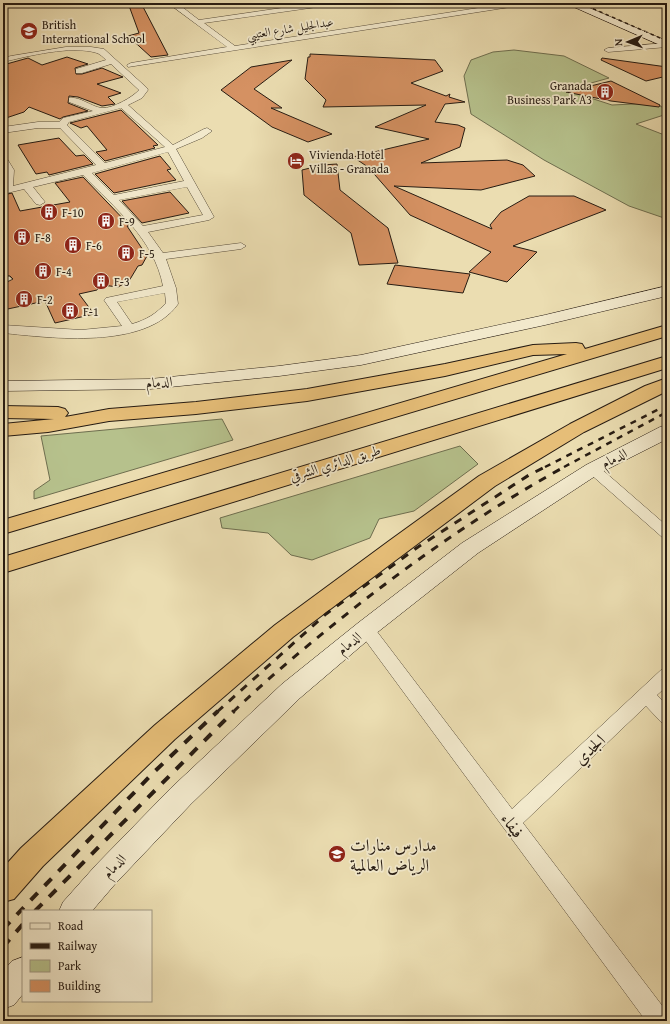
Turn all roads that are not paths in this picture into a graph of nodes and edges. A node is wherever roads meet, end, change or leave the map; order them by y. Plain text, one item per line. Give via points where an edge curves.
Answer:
1 (172, 3) edge
2 (267, 3) edge
3 (331, 3) edge
4 (467, 3) edge
5 (523, 3) edge
6 (570, 3) edge
7 (481, 9) junction
8 (278, 10) junction
9 (490, 14) dead end
10 (198, 22) junction
11 (667, 45) edge
12 (234, 48) junction
13 (608, 50) dead end
14 (3, 60) edge
15 (112, 61) junction
16 (131, 65) dead end
17 (79, 71) dead end
18 (72, 100) dead end
19 (122, 105) junction
20 (100, 110) junction
21 (62, 125) junction
22 (3, 130) edge
23 (207, 131) dead end
24 (171, 148) junction
25 (3, 158) edge
26 (103, 167) junction
27 (86, 172) junction
28 (190, 183) junction
29 (26, 186) junction
30 (5, 190) edge
31 (110, 199) junction
32 (40, 202) dead end
33 (139, 230) junction
34 (241, 246) dead end
35 (160, 257) junction
36 (170, 288) junction
37 (667, 291) edge
38 (129, 328) junction
39 (3, 329) edge
40 (667, 330) edge
41 (613, 346) junction
42 (667, 362) edge
43 (667, 384) edge
44 (3, 386) edge
45 (3, 412) edge
46 (109, 415) junction
47 (3, 430) edge
48 (667, 431) edge
49 (593, 469) junction
50 (3, 527) edge
51 (667, 534) edge
52 (3, 565) edge
53 (366, 629) junction
54 (667, 676) edge
55 (646, 695) junction
56 (667, 717) edge
57 (511, 822) junction
58 (3, 889) edge
59 (75, 910) edge
60 (22, 972) edge
61 (3, 994) edge
62 (660, 1021) edge

1 - 10 street
2 - 8 street
3 - 8 street
4 - 7 street
5 - 7 street, عبدالجليل شارع العتيبي
6 - 11 street
7 - 9 street
7 - 12 street, عبدالجليل شارع العتيبي
8 - 10 street
10 - 12 street
11 - 13 street
12 - 16 street, عبدالجليل شارع العتيبي
14 - 15 street via 75,48 101,51
15 - 17 street
15 - 19 street via 144,90 141,96
18 - 20 street
19 - 20 street
19 - 24 street
20 - 21 street via 66,120
21 - 22 street via 38,125
21 - 26 street
23 - 24 street via 196,139
24 - 26 street
24 - 28 street
25 - 30 street via 9,170
26 - 27 street
27 - 29 street
27 - 31 street
28 - 31 street
28 - 33 street via 209,217
29 - 30 street
29 - 32 street
31 - 33 street
33 - 35 street
34 - 35 street
35 - 36 street
36 - 38 street via 172,304 156,319
36 - 38 street via 110,300
37 - 44 street, الدمام via 361,360 150,384
38 - 39 street via 85,334
40 - 41 highway
41 - 46 highway via 533,350 446,370 307,394 196,408
41 - 50 highway
42 - 52 highway, طريق الدائري الشرقي
43 - 58 highway via 577,428 487,481 297,621 165,732 32,857
45 - 46 highway
46 - 47 highway via 48,426
48 - 49 street, الدمام
49 - 51 street
49 - 53 street, الدمام via 470,548
53 - 57 street, فيفاء
53 - 59 street, الدمام via 291,691 181,796
54 - 55 street, الجدي
55 - 56 street
55 - 57 street, الجدي
57 - 62 street, فيفاء
60 - 61 street

